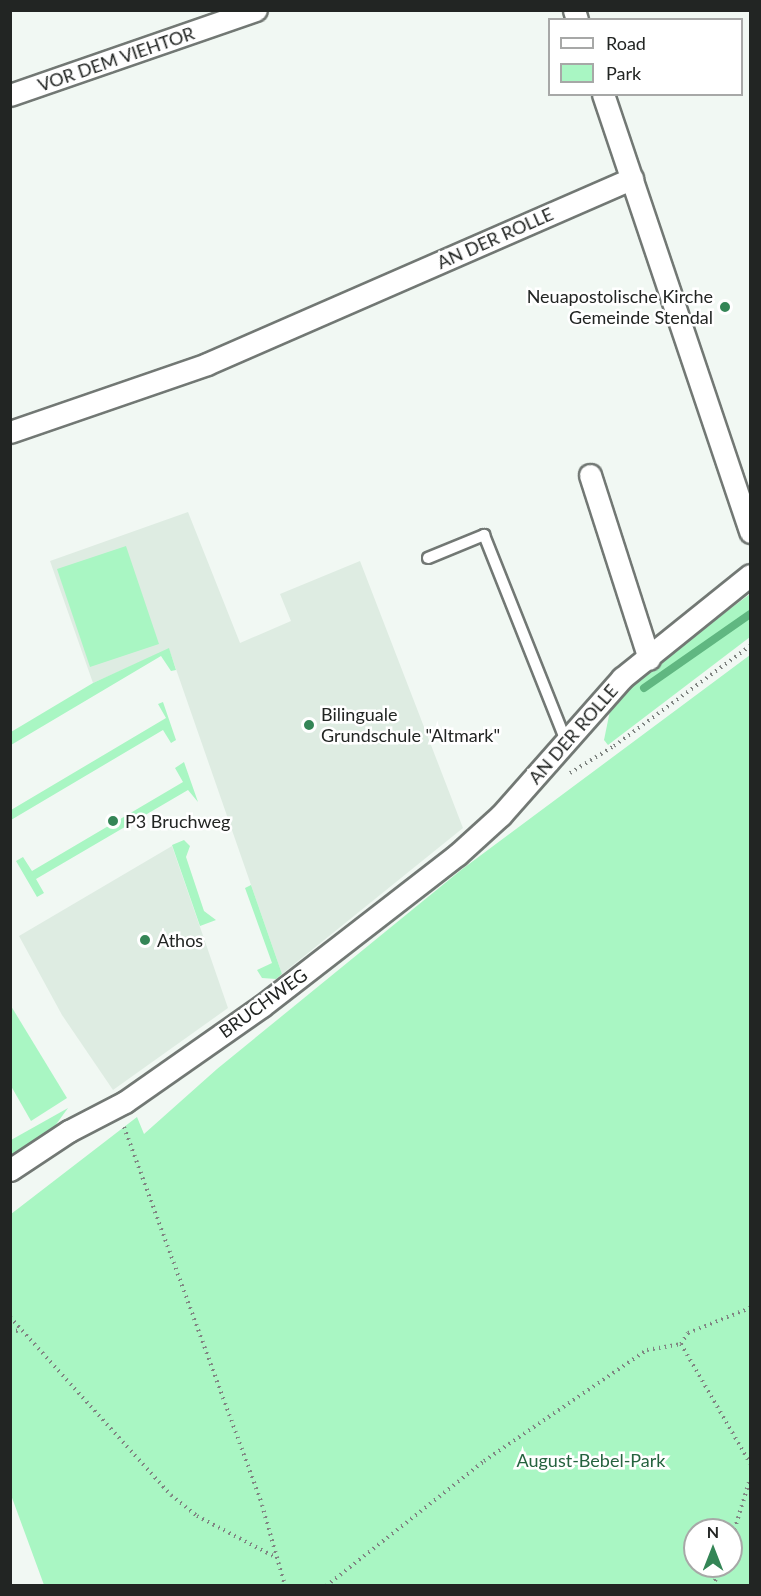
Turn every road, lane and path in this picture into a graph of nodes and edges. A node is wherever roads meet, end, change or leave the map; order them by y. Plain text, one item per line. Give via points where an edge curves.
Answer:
1 (256, 10) edge
2 (10, 96) edge
3 (604, 96) edge
4 (632, 178) junction
5 (10, 432) edge
6 (590, 475) dead end
7 (750, 532) edge
8 (428, 558) dead end
9 (750, 575) edge
10 (750, 646) edge
11 (649, 659) junction
12 (567, 744) junction
13 (563, 778) dead end
14 (501, 815) joint
15 (104, 1113) junction
16 (10, 1170) edge
17 (750, 1308) edge
18 (10, 1317) edge
19 (22, 1330) junction
20 (10, 1332) edge
21 (681, 1344) junction
22 (750, 1463) edge
23 (750, 1479) edge
24 (738, 1518) edge
25 (278, 1558) junction
26 (285, 1586) edge
27 (326, 1586) edge

1 - 2 street, VOR DEM VIEHTOR
3 - 4 street
4 - 5 street, AN DER ROLLE via 207,364
4 - 7 street
6 - 11 street
8 - 12 lane via 484,535
9 - 11 street, AN DER ROLLE
10 - 13 path via 614,746
11 - 12 street, AN DER ROLLE via 600,700
12 - 14 street, AN DER ROLLE
14 - 15 street, BRUCHWEG via 457,855 262,1006
15 - 16 street, BRUCHWEG
15 - 25 path via 127,1129
17 - 21 path via 688,1333
18 - 19 path
19 - 20 path
19 - 25 path via 171,1495 197,1516
21 - 22 path
21 - 27 path via 647,1350 638,1356 484,1461
23 - 24 path
25 - 26 path

